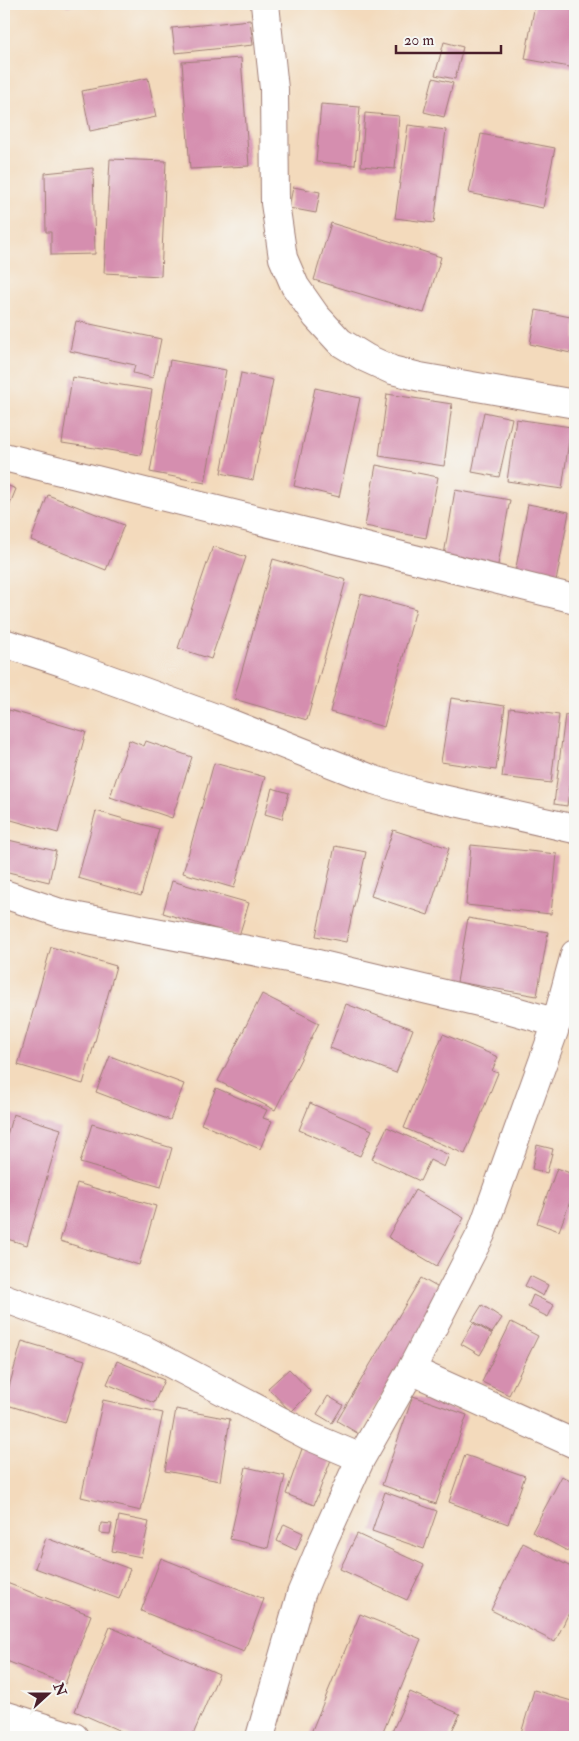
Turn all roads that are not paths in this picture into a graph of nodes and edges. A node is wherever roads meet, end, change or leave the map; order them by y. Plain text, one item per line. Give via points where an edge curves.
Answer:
1 (265, 4) edge
2 (575, 404) edge
3 (4, 456) edge
4 (575, 600) edge
5 (4, 644) edge
6 (575, 829) edge
7 (4, 894) edge
8 (575, 954) edge
9 (562, 1031) edge
10 (4, 1298) edge
11 (411, 1370) junction
12 (575, 1444) edge
13 (361, 1458) junction
14 (4, 1715) edge
15 (266, 1735) edge
16 (74, 1737) edge

1 - 2 street via 274,89 275,203 283,258 295,286 316,316 340,342 392,370
3 - 4 street
5 - 6 street via 224,721 392,786
7 - 9 street via 63,914 314,963 508,1009
8 - 9 street
9 - 11 street via 481,1234
10 - 13 street via 143,1349 301,1432
11 - 12 street
11 - 13 street
13 - 15 street via 301,1594
14 - 16 street

